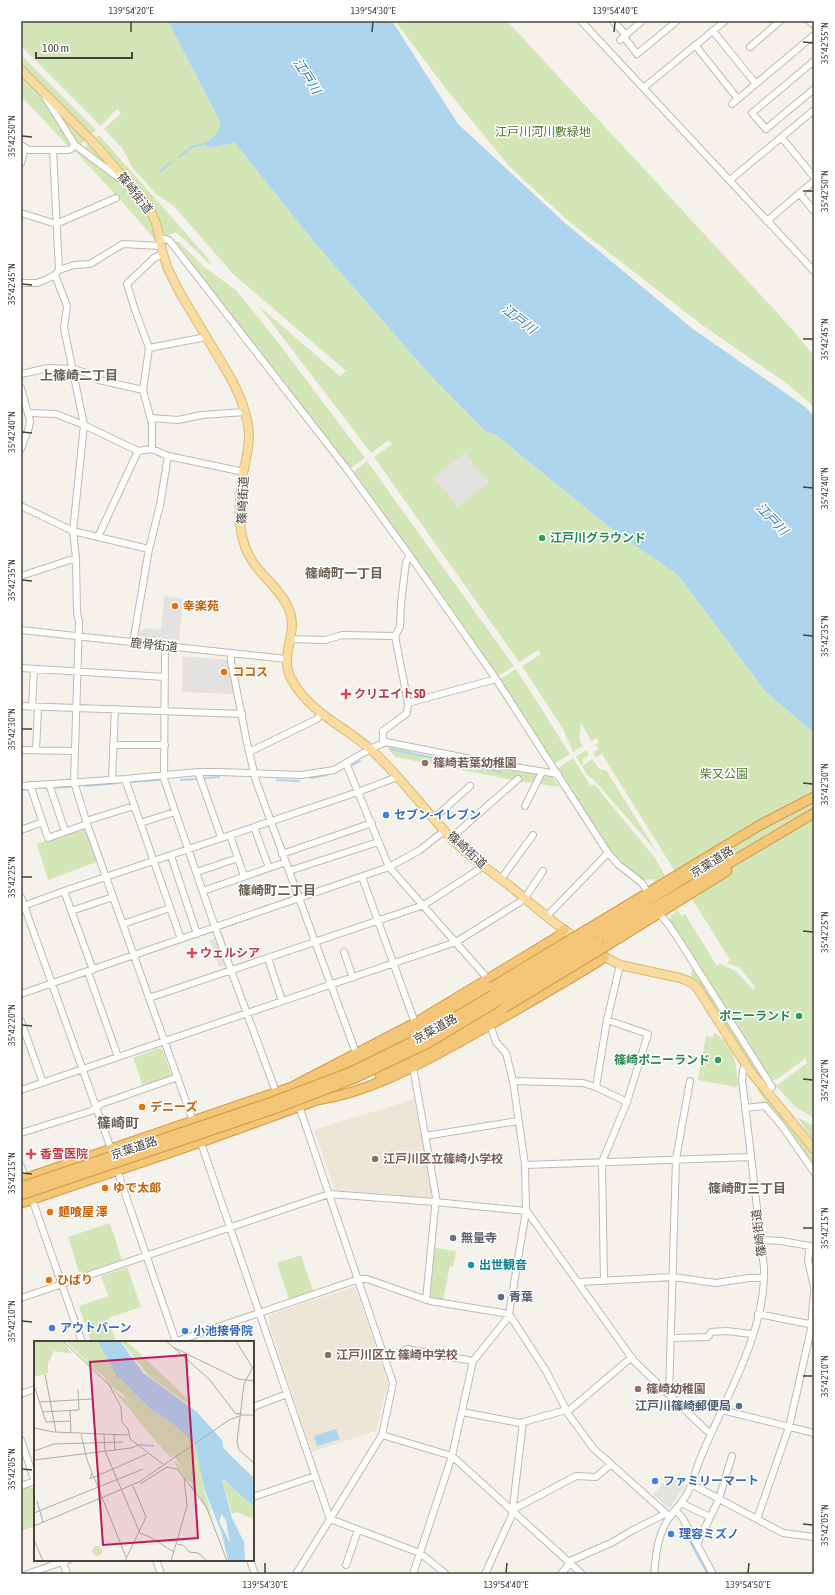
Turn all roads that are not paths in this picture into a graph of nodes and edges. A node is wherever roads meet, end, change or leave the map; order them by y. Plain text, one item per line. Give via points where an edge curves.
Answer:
1 (581, 21) edge
2 (613, 21) edge
3 (642, 21) edge
4 (677, 21) edge
5 (725, 21) edge
6 (780, 21) edge
7 (809, 21) edge
8 (814, 25) edge
9 (713, 30) junction
10 (814, 35) edge
11 (623, 37) junction
12 (695, 45) junction
13 (750, 47) dead end
14 (814, 61) edge
15 (21, 70) edge
16 (756, 84) junction
17 (647, 85) dead end
18 (814, 89) edge
19 (42, 90) junction
20 (738, 100) junction
21 (732, 104) dead end
22 (814, 110) edge
23 (782, 138) junction
24 (75, 145) junction
25 (23, 146) edge
26 (53, 150) junction
27 (21, 163) edge
28 (814, 177) edge
29 (730, 180) junction
30 (814, 181) edge
31 (136, 190) junction
32 (799, 193) junction
33 (116, 198) dead end
34 (814, 211) edge
35 (21, 213) edge
36 (767, 221) junction
37 (56, 224) junction
38 (161, 242) junction
39 (163, 254) junction
40 (814, 271) edge
41 (57, 272) junction
42 (21, 283) edge
43 (206, 337) junction
44 (149, 348) junction
45 (73, 369) junction
46 (21, 374) edge
47 (21, 388) edge
48 (143, 390) junction
49 (22, 396) edge
50 (245, 412) junction
51 (29, 413) junction
52 (151, 418) junction
53 (84, 425) junction
54 (21, 449) edge
55 (152, 449) junction
56 (138, 451) junction
57 (168, 456) junction
58 (244, 472) junction
59 (21, 506) edge
60 (73, 531) junction
61 (98, 537) junction
62 (149, 549) junction
63 (410, 556) junction
64 (76, 558) junction
65 (21, 576) edge
66 (21, 630) edge
67 (395, 636) junction
68 (79, 637) junction
69 (291, 639) junction
70 (134, 643) junction
71 (165, 646) junction
72 (231, 654) junction
73 (286, 659) junction
74 (21, 668) edge
75 (34, 669) junction
76 (78, 672) junction
77 (165, 678) junction
78 (496, 680) junction
79 (408, 703) junction
80 (21, 706) edge
81 (35, 707) junction
82 (76, 708) junction
83 (115, 709) junction
84 (165, 711) junction
85 (242, 714) junction
86 (321, 714) junction
87 (383, 742) junction
88 (113, 745) junction
89 (165, 745) junction
90 (370, 748) junction
91 (21, 750) edge
92 (36, 750) junction
93 (74, 751) junction
94 (249, 752) junction
95 (346, 763) junction
96 (198, 772) junction
97 (542, 772) junction
98 (254, 773) junction
99 (558, 774) junction
100 (164, 776) junction
101 (397, 777) junction
102 (112, 779) junction
103 (125, 779) junction
104 (518, 779) dead end
105 (74, 782) junction
106 (49, 784) junction
107 (30, 785) junction
108 (21, 786) edge
109 (470, 786) dead end
110 (358, 792) junction
111 (814, 798) edge
112 (134, 806) junction
113 (525, 806) dead end
114 (175, 812) junction
115 (814, 814) edge
116 (433, 819) junction
117 (271, 821) junction
118 (43, 822) junction
119 (86, 822) junction
120 (372, 823) junction
121 (140, 824) junction
122 (254, 827) junction
123 (21, 830) edge
124 (65, 831) junction
125 (444, 831) junction
126 (533, 834) dead end
127 (230, 835) junction
128 (221, 838) junction
129 (451, 838) junction
130 (378, 842) junction
131 (188, 850) junction
132 (608, 853) junction
133 (282, 854) junction
134 (171, 856) junction
135 (238, 858) junction
136 (153, 861) junction
137 (286, 862) junction
138 (484, 866) junction
139 (390, 867) junction
140 (269, 868) junction
141 (289, 871) junction
142 (197, 872) junction
143 (543, 872) dead end
144 (244, 876) junction
145 (106, 877) junction
146 (362, 877) junction
147 (501, 879) junction
148 (645, 888) dead end
149 (64, 891) junction
150 (203, 891) junction
151 (668, 894) junction
152 (21, 897) edge
153 (113, 897) junction
154 (525, 898) junction
155 (299, 899) junction
156 (424, 905) junction
157 (23, 906) edge
158 (170, 908) junction
159 (72, 910) junction
160 (547, 916) junction
161 (662, 917) dead end
162 (378, 921) junction
163 (123, 924) junction
164 (215, 927) junction
165 (567, 932) joint
166 (198, 934) junction
167 (181, 939) junction
168 (594, 939) junction
169 (315, 942) junction
170 (456, 942) junction
171 (344, 952) dead end
172 (134, 956) junction
173 (602, 956) joint
174 (268, 958) junction
175 (394, 964) junction
176 (620, 965) junction
177 (231, 970) junction
178 (90, 971) junction
179 (353, 978) junction
180 (490, 983) junction
181 (52, 984) junction
182 (330, 986) junction
183 (21, 994) edge
184 (149, 998) junction
185 (282, 1001) junction
186 (246, 1014) junction
187 (607, 1020) junction
188 (21, 1021) edge
189 (415, 1023) junction
190 (490, 1025) junction
191 (164, 1041) junction
192 (356, 1053) junction
193 (118, 1057) junction
194 (746, 1065) junction
195 (413, 1067) junction
196 (82, 1070) junction
197 (178, 1077) junction
198 (513, 1081) junction
199 (690, 1081) dead end
200 (43, 1083) junction
201 (292, 1087) junction
202 (596, 1087) junction
203 (21, 1090) edge
204 (276, 1092) junction
205 (766, 1092) junction
206 (317, 1100) junction
207 (627, 1102) junction
208 (300, 1106) junction
209 (96, 1108) junction
210 (746, 1108) junction
211 (193, 1121) junction
212 (518, 1121) junction
213 (21, 1133) edge
214 (425, 1136) junction
215 (201, 1142) junction
216 (111, 1149) junction
217 (814, 1149) edge
218 (751, 1157) junction
219 (676, 1159) junction
220 (602, 1162) junction
221 (525, 1165) junction
222 (21, 1166) edge
223 (117, 1170) junction
224 (814, 1172) edge
225 (22, 1182) edge
226 (329, 1194) junction
227 (21, 1195) edge
228 (32, 1199) junction
229 (435, 1202) junction
230 (21, 1203) edge
231 (526, 1211) junction
232 (230, 1228) junction
233 (760, 1240) junction
234 (147, 1256) junction
235 (673, 1277) junction
236 (764, 1278) junction
237 (359, 1279) junction
238 (604, 1281) junction
239 (579, 1282) junction
240 (62, 1284) junction
241 (814, 1287) edge
242 (814, 1291) edge
243 (21, 1298) edge
244 (426, 1300) junction
245 (259, 1313) junction
246 (509, 1314) junction
247 (758, 1314) junction
248 (813, 1325) edge
249 (752, 1334) junction
250 (671, 1338) junction
251 (82, 1341) edge
252 (175, 1341) edge
253 (178, 1341) edge
254 (632, 1357) junction
255 (386, 1359) junction
256 (473, 1361) junction
257 (34, 1389) edge
258 (21, 1394) edge
259 (287, 1394) junction
260 (669, 1395) junction
261 (254, 1407) edge
262 (722, 1410) junction
263 (566, 1411) junction
264 (462, 1412) junction
265 (523, 1422) junction
266 (788, 1427) junction
267 (711, 1433) junction
268 (814, 1433) edge
269 (382, 1435) junction
270 (21, 1440) edge
271 (452, 1456) junction
272 (732, 1456) dead end
273 (611, 1464) junction
274 (314, 1476) junction
275 (34, 1478) edge
276 (34, 1481) edge
277 (691, 1484) junction
278 (21, 1486) edge
279 (254, 1497) edge
280 (719, 1499) junction
281 (681, 1502) junction
282 (512, 1510) junction
283 (676, 1510) junction
284 (667, 1516) junction
285 (710, 1517) junction
286 (330, 1519) junction
287 (756, 1519) junction
288 (358, 1530) junction
289 (814, 1537) edge
290 (697, 1544) junction
291 (420, 1554) junction
292 (64, 1561) edge
293 (156, 1561) edge
294 (250, 1561) edge
295 (569, 1562) junction
296 (346, 1566) dead end
297 (27, 1574) edge
298 (67, 1574) edge
299 (161, 1574) edge
300 (255, 1574) edge
301 (296, 1574) edge
302 (413, 1574) edge
303 (446, 1574) edge
304 (485, 1574) edge
305 (561, 1574) edge
306 (582, 1574) edge
307 (654, 1574) edge
308 (713, 1574) edge

1 - 29 street
2 - 11 street
3 - 11 street
4 - 11 street via 637,54
5 - 9 street
6 - 13 street
7 - 8 street
9 - 12 street
9 - 16 street
10 - 16 street
12 - 17 street
12 - 20 street
14 - 18 street via 752,113 766,129
15 - 19 main road, 篠崎街道
16 - 20 street
19 - 24 street
19 - 31 main road, 篠崎街道
20 - 21 street
22 - 23 street
23 - 28 street
23 - 29 street
24 - 26 street via 68,150
24 - 31 street
25 - 26 street via 29,150
25 - 27 street
26 - 37 street
29 - 36 street
30 - 32 street
31 - 38 main road, 篠崎街道 via 152,213
32 - 34 street
32 - 36 street
33 - 37 street
35 - 37 street
36 - 40 street
37 - 41 street
38 - 39 main road, 篠崎街道
38 - 41 street via 123,244 90,264 74,265
38 - 63 street via 169,240 172,243 346,468
39 - 43 main road, 篠崎街道 via 180,293
39 - 44 street via 154,258 127,284
41 - 42 street via 37,283
41 - 45 street via 67,306 64,328
43 - 44 street
43 - 50 main road, 篠崎街道 via 230,374
44 - 48 street
45 - 46 street via 48,368
45 - 48 street via 99,380
45 - 53 street
47 - 49 street
48 - 52 street
49 - 51 street
50 - 52 street via 202,415 178,420
50 - 58 main road, 篠崎街道 via 249,436
51 - 53 street via 56,414
51 - 54 street via 29,427
52 - 55 street
53 - 56 street
53 - 60 street
55 - 56 street
55 - 57 street
56 - 61 street
57 - 58 street
57 - 62 street
58 - 69 main road, 篠崎街道 via 240,498 242,538 253,564 278,591 289,608
59 - 60 street
60 - 61 street
60 - 64 street
61 - 62 street
62 - 70 street
63 - 67 street via 406,562 400,627
63 - 78 street
64 - 65 street
64 - 68 street
66 - 68 street, 鹿骨街道
67 - 69 street via 342,635 325,640
67 - 79 street
68 - 70 street, 鹿骨街道
68 - 76 street
69 - 73 main road, 篠崎街道
70 - 71 street, 鹿骨街道
71 - 72 street, 鹿骨街道
71 - 77 street
72 - 73 street, 鹿骨街道
72 - 85 street
73 - 86 main road, 篠崎街道 via 286,667 293,683 309,704
74 - 75 street
75 - 76 street
75 - 81 street
76 - 77 street
76 - 82 street
77 - 84 street
78 - 79 street
78 - 99 street
79 - 87 street via 407,713 383,731
80 - 81 street
81 - 82 street
81 - 92 street
82 - 83 street
82 - 93 street
83 - 84 street
83 - 88 street
84 - 85 street
84 - 89 street
85 - 94 street
86 - 90 main road, 篠崎街道
86 - 94 street via 317,719
87 - 90 street
87 - 97 street
88 - 89 street
88 - 102 street
89 - 100 street
90 - 95 street
90 - 101 main road, 篠崎街道
91 - 92 street
92 - 93 street
93 - 105 street
94 - 98 street
95 - 98 street via 334,770 301,775
95 - 110 street
96 - 98 street
96 - 100 street
96 - 128 street
97 - 99 street
97 - 113 street
98 - 117 street
99 - 132 street
100 - 103 street
100 - 114 street
101 - 110 street
101 - 116 main road, 篠崎街道
102 - 103 street
102 - 105 street
103 - 112 street
104 - 129 street
105 - 106 street
105 - 119 street
106 - 107 street
106 - 124 street
107 - 108 street
107 - 118 street
109 - 116 street
110 - 117 street
110 - 120 street
111 - 151 highway, 京葉道路
112 - 119 street
112 - 121 street
114 - 121 street
114 - 131 street
115 - 151 highway via 770,844
116 - 125 main road, 篠崎街道
117 - 122 street
117 - 133 street
118 - 123 street
118 - 124 street via 48,838
119 - 124 street
119 - 145 street
120 - 130 street
120 - 133 street
121 - 136 street
122 - 127 street
122 - 140 street
125 - 129 main road, 篠崎街道
125 - 139 street via 420,850
126 - 147 street
127 - 128 street
127 - 135 street
128 - 131 street
129 - 138 main road, 篠崎街道
130 - 139 street
130 - 141 street
131 - 134 street
131 - 142 street
132 - 148 street
132 - 160 street
133 - 137 street
134 - 136 street
134 - 166 street
135 - 142 street
135 - 144 street
136 - 145 street
136 - 158 street
137 - 140 street
137 - 141 street
138 - 147 main road, 篠崎街道
138 - 156 street
139 - 146 street
139 - 156 street
140 - 144 street
141 - 155 street
142 - 150 street
143 - 154 street
144 - 150 street
145 - 149 street
145 - 153 street
146 - 155 street
146 - 162 street
147 - 154 main road, 篠崎街道
149 - 157 street
149 - 159 street
150 - 164 street
151 - 168 highway
151 - 168 highway
152 - 157 street
153 - 159 street
153 - 163 street
154 - 160 main road, 篠崎街道
154 - 170 street
155 - 164 street
155 - 169 street
156 - 162 street
156 - 170 street
157 - 181 street
158 - 163 street
158 - 167 street
159 - 178 street
160 - 165 main road, 篠崎街道
161 - 205 street via 772,1087
162 - 169 street
162 - 175 street
163 - 172 street
164 - 166 street
164 - 177 street
165 - 180 highway, 京葉道路
166 - 167 street
167 - 172 street
168 - 180 highway, bridge
168 - 206 highway, bridge via 504,1008 451,1039 357,1084
168 - 225 highway, 京葉道路, bridge via 424,1036 351,1072 279,1099
168 - 227 highway, 京葉道路, bridge via 428,1043 355,1078 274,1110
169 - 174 street
169 - 182 street
170 - 175 street
170 - 180 street
171 - 179 street
172 - 178 street
172 - 184 street
173 - 176 main road
173 - 190 highway, 京葉道路 via 599,961
174 - 177 street
174 - 185 street
175 - 179 street
175 - 189 street
176 - 187 street
176 - 194 main road via 680,978 696,986
177 - 184 street
177 - 186 street
178 - 181 street
178 - 193 street
179 - 182 street
180 - 189 highway, 京葉道路
180 - 201 highway via 394,1044 319,1079
181 - 183 street
181 - 196 street
182 - 185 street
182 - 192 street
184 - 191 street
185 - 186 street
186 - 191 street
186 - 204 street
187 - 202 street
187 - 207 street via 648,1034
188 - 200 street
189 - 192 highway, 京葉道路
190 - 195 highway, 京葉道路
190 - 198 street via 496,1042 506,1053
191 - 193 street
191 - 197 street
192 - 201 highway, 京葉道路
193 - 196 street
194 - 205 main road
194 - 210 street, 篠崎街道 via 742,1079
195 - 206 highway, 京葉道路 via 336,1097
195 - 214 street
196 - 200 street
196 - 209 street
197 - 209 street
197 - 211 street
198 - 202 street via 583,1083
198 - 212 street
199 - 219 street
200 - 203 street
201 - 204 highway, 京葉道路
202 - 207 street
204 - 211 highway, 京葉道路
205 - 217 main road
206 - 208 highway, 京葉道路
207 - 220 street
208 - 215 highway, 京葉道路
208 - 226 street
209 - 213 street
209 - 216 street
210 - 218 street, 篠崎街道
210 - 224 street via 765,1106
211 - 215 street
211 - 216 highway, 京葉道路
212 - 214 street
212 - 221 street
214 - 229 street
215 - 223 highway, 京葉道路
215 - 232 street
216 - 225 highway, 京葉道路
218 - 219 street
218 - 233 street, 篠崎街道
219 - 220 street
219 - 235 street
220 - 221 street
220 - 238 street
221 - 231 street
222 - 225 street
223 - 228 highway, 京葉道路
223 - 234 street
225 - 228 street
226 - 229 street
226 - 232 street
226 - 237 street
228 - 230 highway, 京葉道路
228 - 240 street
229 - 231 street
229 - 244 street
231 - 239 street
231 - 246 street
232 - 234 street
232 - 245 street
233 - 236 street, 篠崎街道
233 - 241 street via 810,1246 808,1260
234 - 240 street
234 - 252 street
235 - 236 street via 716,1282
235 - 238 street
235 - 250 street
236 - 247 street, 篠崎街道
237 - 244 street via 367,1279
237 - 245 street
237 - 255 street
238 - 239 street
239 - 254 street
240 - 243 street
240 - 251 street
242 - 248 street
244 - 246 street
245 - 253 street
245 - 259 street
246 - 256 street
246 - 263 street via 546,1372
247 - 248 street
247 - 249 street, 篠崎街道
248 - 266 street
249 - 250 street via 726,1331 711,1332 708,1336
249 - 262 street, 篠崎街道 via 741,1369
250 - 260 street
254 - 260 street
254 - 263 street
255 - 256 street via 407,1349
255 - 269 street via 393,1383
256 - 264 street
257 - 258 street
259 - 261 street
259 - 274 street
260 - 267 street
262 - 266 street
262 - 267 street, 篠崎街道
263 - 265 street
263 - 273 street via 593,1448
264 - 265 street
264 - 271 street
265 - 282 street
266 - 268 street
266 - 287 street
267 - 277 street, 篠崎街道
269 - 271 street
269 - 286 street
270 - 275 street
271 - 282 street
271 - 291 street
272 - 280 street
273 - 282 street via 596,1477 576,1476
273 - 284 street
274 - 279 street
274 - 286 street
276 - 278 street
277 - 280 street
277 - 281 street, 篠崎街道
280 - 285 street
280 - 287 street
281 - 283 street, 篠崎街道
281 - 285 street
282 - 295 street
282 - 304 street
283 - 284 street, 篠崎街道
283 - 290 street
284 - 295 street
284 - 307 street, 篠崎街道 via 659,1541
285 - 290 street
286 - 288 street
286 - 301 street
287 - 289 street via 783,1533
288 - 291 street
288 - 296 street
290 - 308 street
291 - 302 street
291 - 303 street
292 - 297 street
292 - 298 street
293 - 299 street
294 - 300 street
295 - 305 street
295 - 306 street

